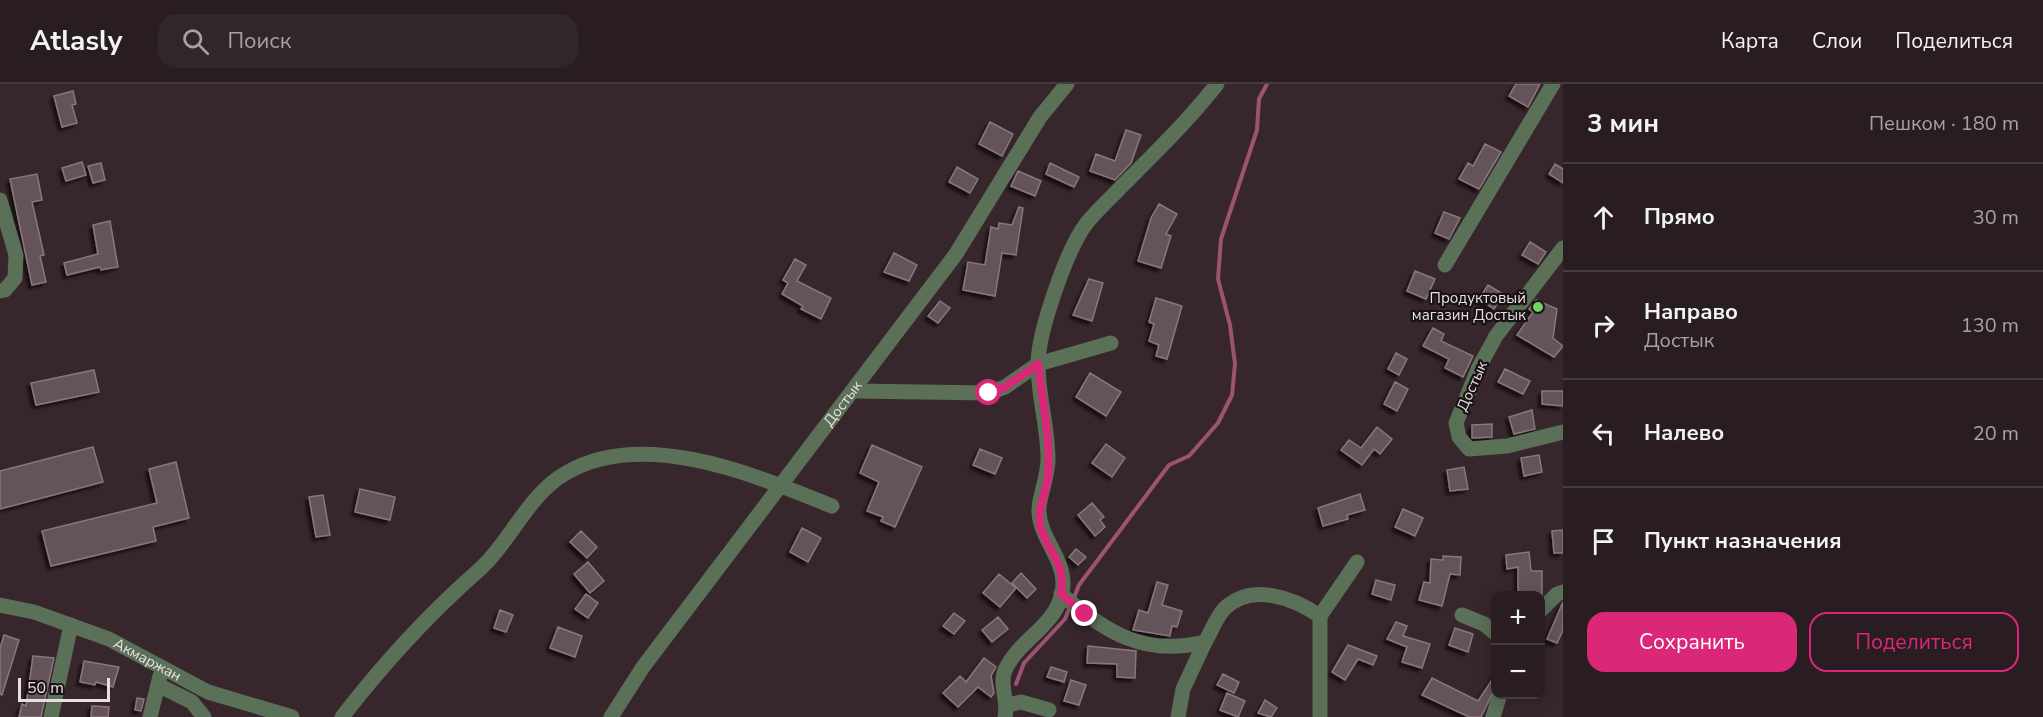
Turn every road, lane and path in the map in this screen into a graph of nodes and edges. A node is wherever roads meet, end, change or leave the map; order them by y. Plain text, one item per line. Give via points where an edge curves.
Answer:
1 (1067, 84) edge
2 (1217, 84) edge
3 (1553, 84) edge
4 (0, 200) edge
5 (1563, 248) edge
6 (1445, 266) dead end
7 (0, 291) edge
8 (1111, 343) dead end
9 (1038, 364) junction
10 (855, 391) junction
11 (1563, 432) edge
12 (782, 486) junction
13 (832, 506) dead end
14 (1357, 562) dead end
15 (1563, 592) edge
16 (1061, 594) junction
17 (3, 605) edge
18 (1545, 606) edge
19 (1462, 615) dead end
20 (1320, 616) junction
21 (0, 621) edge
22 (71, 625) junction
23 (1491, 630) edge
24 (1204, 642) junction
25 (161, 668) junction
26 (158, 685) junction
27 (1498, 699) edge
28 (1048, 710) dead end
29 (1006, 711) edge
30 (51, 717) edge
31 (150, 717) edge
32 (204, 717) edge
33 (292, 717) edge
34 (342, 717) edge
35 (611, 717) edge
36 (1178, 717) edge
37 (1320, 717) edge
38 (1493, 717) edge

1 - 10 street, Достык via 1035,126 956,254
2 - 9 street via 1087,223 1072,246 1043,331
3 - 6 street
4 - 7 street via 16,255 15,278
5 - 11 street, Достык via 1496,336 1456,423 1459,437 1469,449 1507,446
8 - 9 street
9 - 10 street via 989,393
9 - 16 street via 1048,449 1048,476 1039,510 1041,528 1058,558
10 - 12 street, Достык
12 - 13 street
12 - 34 street via 703,459 655,455 611,457 565,473 544,491 488,561 384,666
12 - 35 street, Достык via 644,667
14 - 20 street
15 - 18 street
16 - 24 street via 1117,636 1153,646
16 - 29 street via 1059,606 1047,623 1023,643 1005,670
17 - 21 street
17 - 22 street, Акмаржан
19 - 23 street
20 - 24 street via 1300,602 1273,595 1243,596 1224,610
20 - 37 street
22 - 25 street, Акмаржан via 109,639
22 - 30 street
24 - 36 street via 1183,689
25 - 26 street
25 - 33 street, Акмаржан via 208,692
26 - 31 street
26 - 32 street via 192,702
27 - 38 street
28 - 29 street via 1021,702

